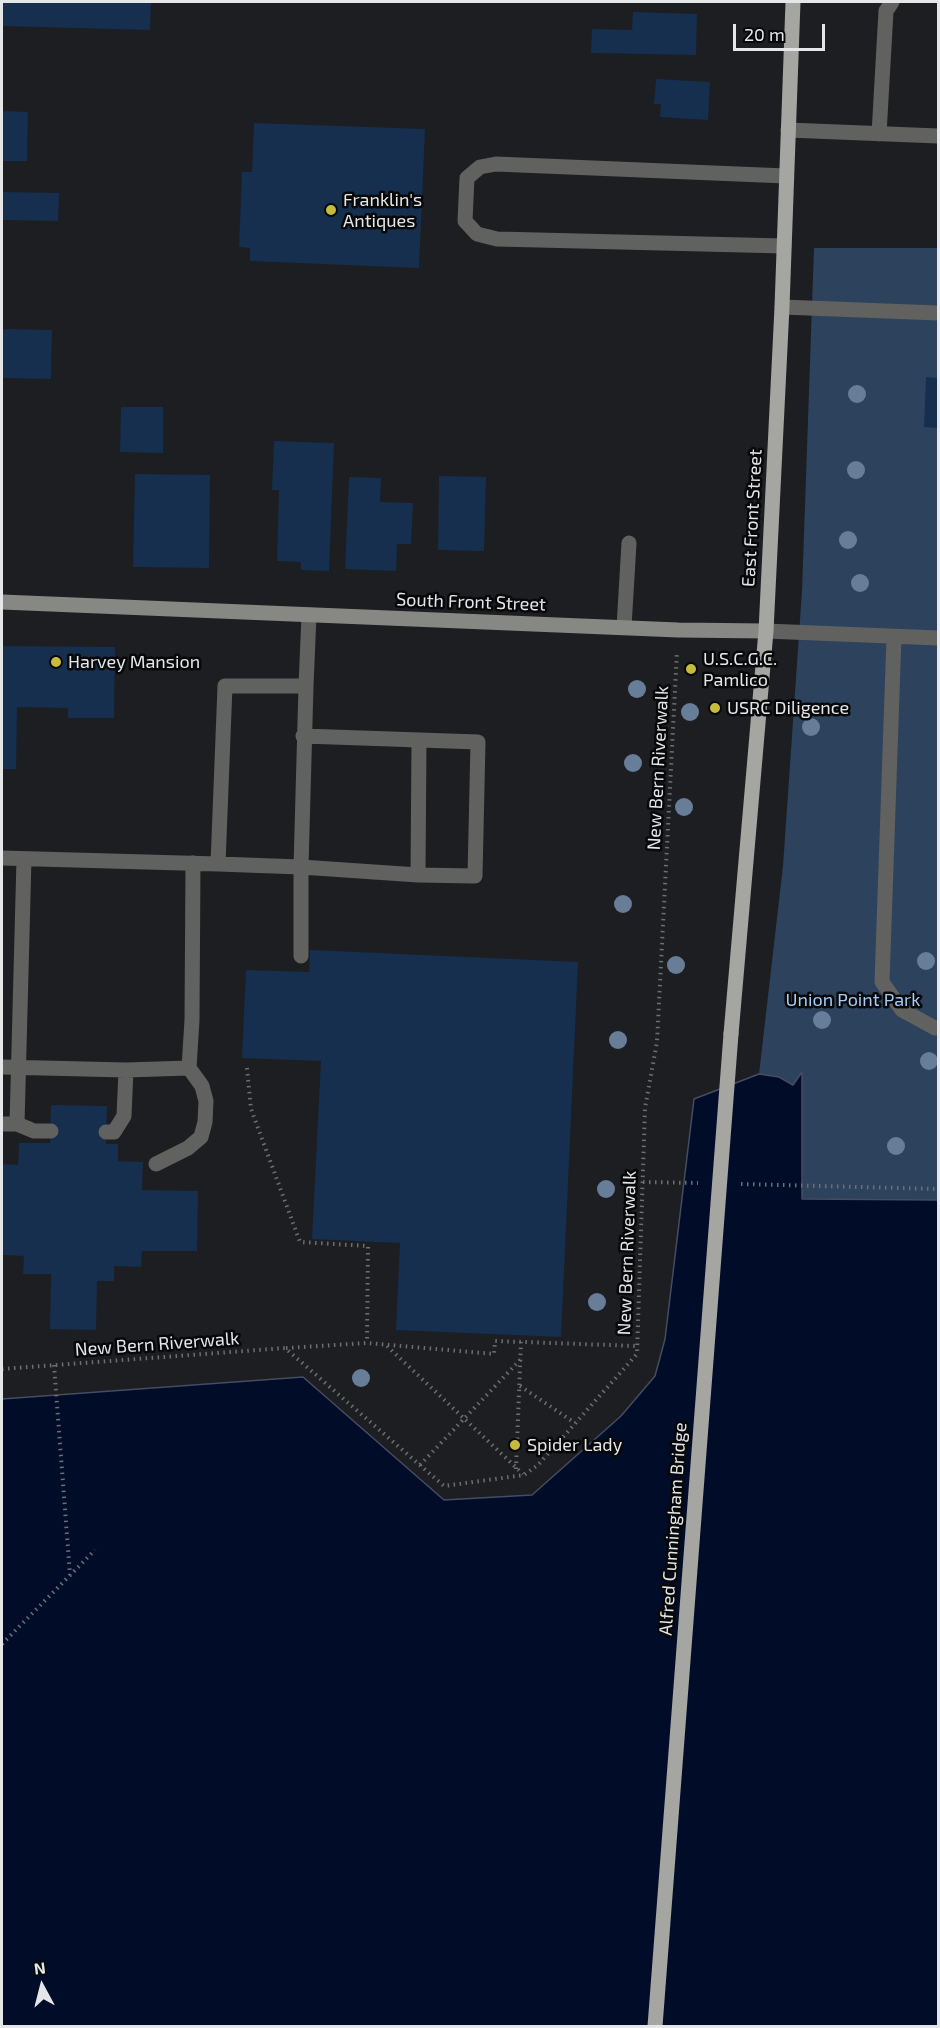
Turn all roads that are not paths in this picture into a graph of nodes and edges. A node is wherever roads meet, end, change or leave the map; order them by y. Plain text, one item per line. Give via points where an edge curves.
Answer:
1 (793, 2) edge
2 (892, 2) edge
3 (788, 130) junction
4 (879, 134) junction
5 (939, 136) edge
6 (786, 176) junction
7 (784, 246) junction
8 (782, 307) junction
9 (939, 313) edge
10 (629, 543) dead end
11 (2, 602) edge
12 (309, 615) junction
13 (624, 627) junction
14 (766, 632) junction
15 (894, 637) junction
16 (939, 638) edge
17 (306, 686) junction
18 (303, 736) junction
19 (419, 740) junction
20 (2, 858) edge
21 (24, 859) junction
22 (193, 863) junction
23 (218, 864) junction
24 (301, 867) junction
25 (418, 875) junction
26 (301, 956) dead end
27 (939, 1028) edge
28 (731, 1034) joint
29 (2, 1067) edge
30 (19, 1067) junction
31 (189, 1068) junction
32 (126, 1070) junction
33 (9, 1124) edge
34 (51, 1131) dead end
35 (106, 1132) dead end
36 (156, 1164) dead end
37 (655, 2026) edge

1 - 3 main road, East Front Street
2 - 4 lane via 886,11
3 - 4 lane
3 - 6 main road, East Front Street
4 - 5 lane
6 - 7 main road, East Front Street
6 - 7 lane via 496,164 480,167 466,178 465,221 477,234 497,239
7 - 8 main road, East Front Street
8 - 9 lane
8 - 14 main road, East Front Street
10 - 13 lane
11 - 12 street, South Front Street
12 - 13 street, South Front Street
12 - 17 lane
13 - 14 street, South Front Street
14 - 15 lane, South Front Street
14 - 28 main road, East Front Street
15 - 16 lane, South Front Street
15 - 27 lane via 882,982 902,1010
17 - 18 lane
17 - 23 lane via 225,686
18 - 19 lane
18 - 24 lane
19 - 25 lane
19 - 25 lane via 478,742 475,876
20 - 21 lane
21 - 22 lane
21 - 30 lane
22 - 23 lane
22 - 31 lane
23 - 24 lane
24 - 25 lane
24 - 26 lane
28 - 37 main road, Alfred Cunningham Bridge, bridge
29 - 30 lane
30 - 32 lane
30 - 33 lane
31 - 32 lane
31 - 36 lane via 202,1086 206,1101 201,1137
32 - 35 lane via 124,1116 114,1132
33 - 34 lane

